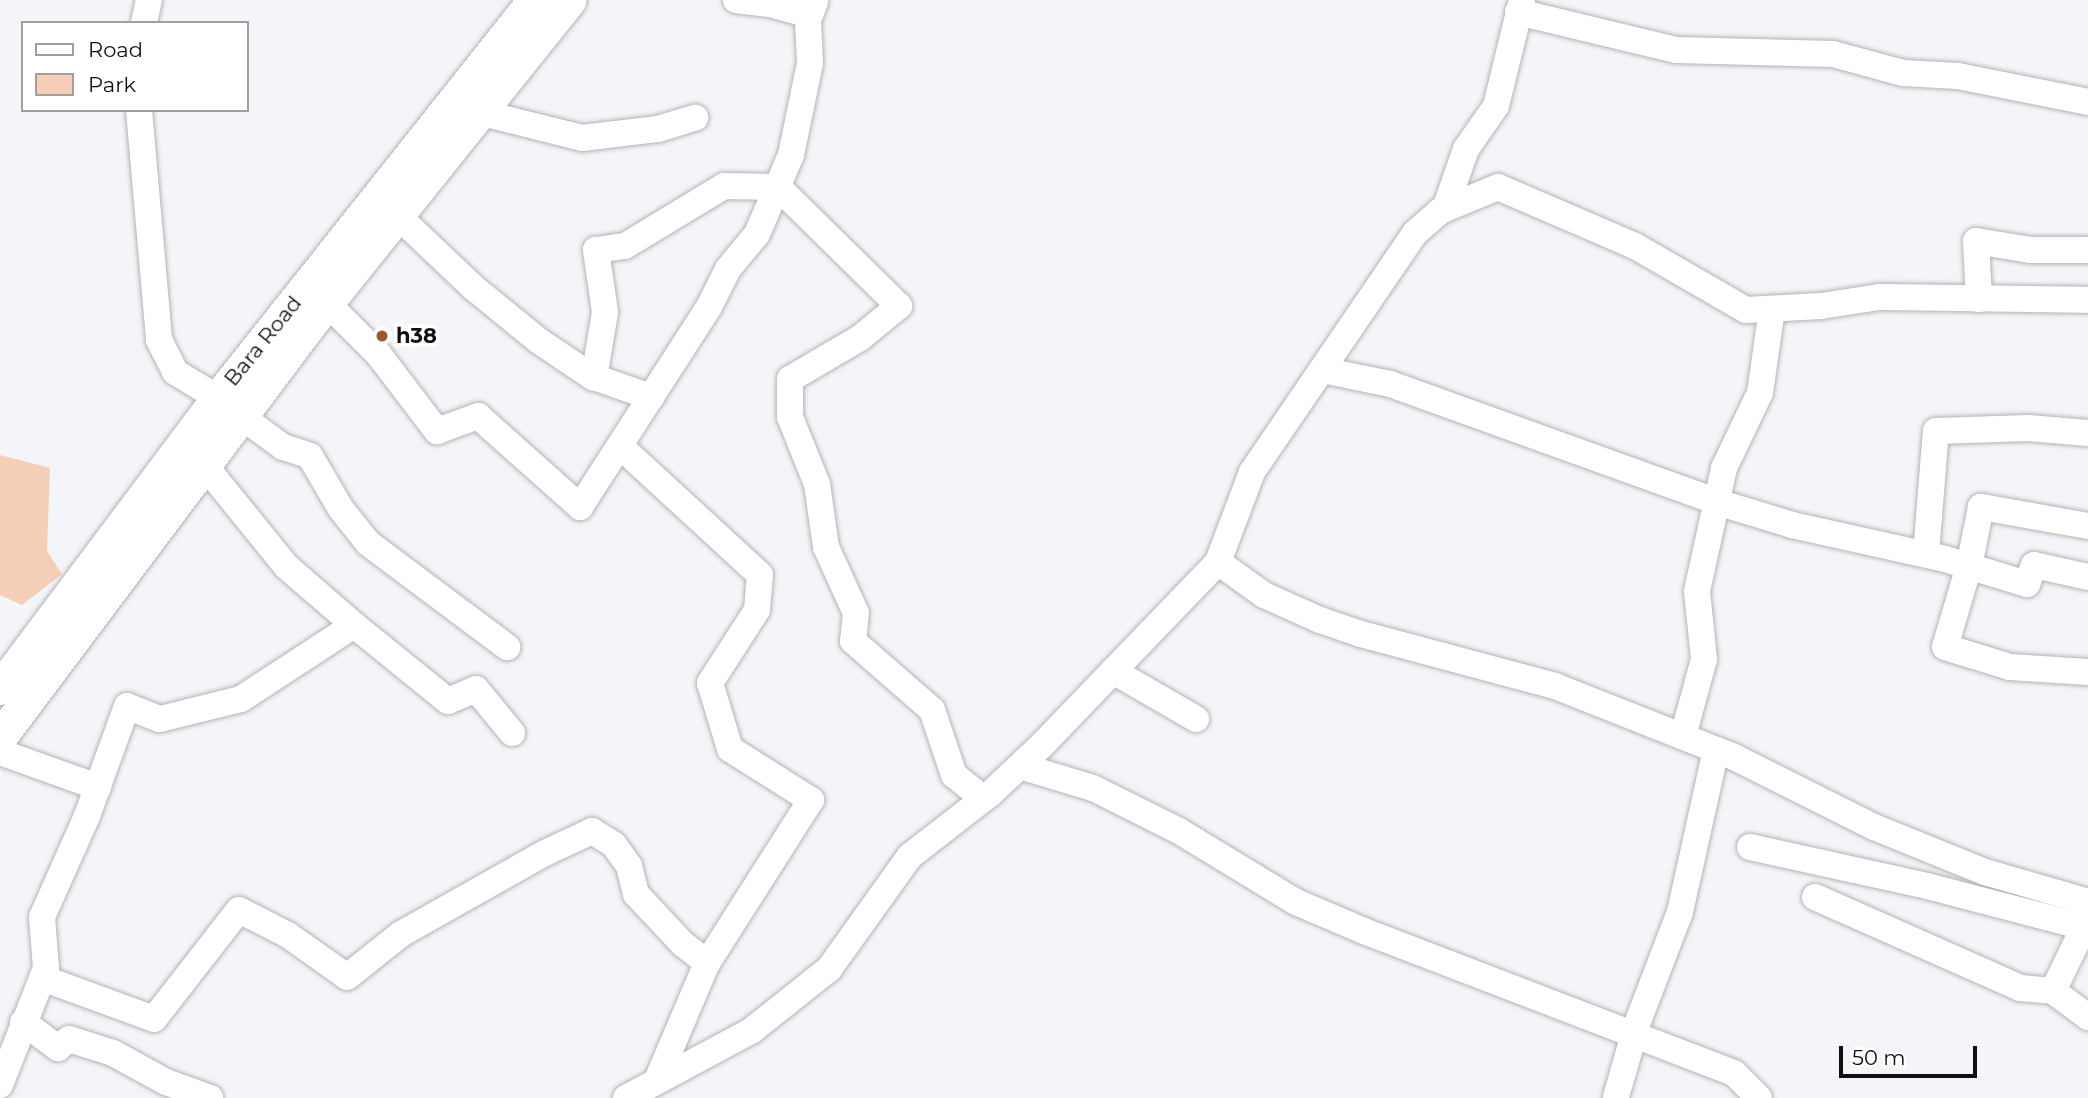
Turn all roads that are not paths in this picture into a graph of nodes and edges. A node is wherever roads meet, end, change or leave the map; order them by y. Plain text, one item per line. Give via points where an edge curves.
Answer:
1 (149, 0) edge
2 (534, 0) edge
3 (736, 0) edge
4 (568, 1) edge
5 (811, 5) edge
6 (1520, 6) edge
7 (144, 21) edge
8 (2088, 102) edge
9 (139, 112) edge
10 (482, 113) junction
11 (695, 118) dead end
12 (778, 187) junction
13 (1445, 209) junction
14 (398, 216) junction
15 (2088, 250) edge
16 (1979, 299) junction
17 (2088, 300) edge
18 (327, 303) junction
19 (1772, 309) junction
20 (1322, 370) junction
21 (594, 378) junction
22 (651, 397) junction
23 (230, 408) junction
24 (2088, 433) edge
25 (621, 447) junction
26 (205, 466) junction
27 (1717, 502) junction
28 (2088, 526) edge
29 (1926, 554) junction
30 (1218, 562) junction
31 (1969, 566) junction
32 (2088, 577) edge
33 (354, 625) junction
34 (507, 647) dead end
35 (1113, 671) junction
36 (2088, 672) edge
37 (0, 688) edge
38 (1196, 719) dead end
39 (512, 733) dead end
40 (1682, 736) junction
41 (0, 737) edge
42 (1716, 750) junction
43 (0, 752) edge
44 (1020, 766) junction
45 (98, 787) junction
46 (984, 799) junction
47 (1750, 847) dead end
48 (1815, 897) dead end
49 (2088, 902) edge
50 (707, 963) junction
51 (42, 978) junction
52 (2053, 991) junction
53 (2088, 1017) edge
54 (23, 1022) junction
55 (1634, 1034) junction
56 (657, 1080) junction
57 (0, 1085) edge
58 (1616, 1097) edge
59 (210, 1098) edge
60 (626, 1098) edge
61 (1759, 1098) edge

1 - 7 street
2 - 23 main road, Bara Road
3 - 5 street
4 - 10 main road
5 - 12 street via 810,63 791,155
6 - 8 street via 1676,50 1833,54 1903,73 1958,76
6 - 13 street via 1496,106 1466,149
9 - 23 street via 159,340 175,372
10 - 11 street via 582,138 658,129
10 - 14 main road
12 - 21 street via 724,186 625,246 596,250 605,312
12 - 22 street via 757,234 728,269
12 - 46 street via 899,306 860,338 790,379 790,416 817,484 826,547 856,613 853,641 932,710 954,775
13 - 19 street via 1498,187 1635,246 1746,310
13 - 20 street via 1415,233
14 - 18 main road
14 - 21 street via 483,295
15 - 16 street via 2031,250 1976,241
16 - 17 street
16 - 19 street via 1880,297
18 - 23 main road
18 - 25 street via 379,355 437,432 478,416 580,507
19 - 27 street via 1760,393 1724,468
20 - 27 street via 1390,384
20 - 30 street via 1252,472
21 - 22 street
22 - 25 street
23 - 26 main road
23 - 34 street via 283,447 310,456 341,509 368,543
23 - 37 main road, Bara Road
24 - 29 street via 2028,428 1936,432
25 - 50 street via 760,575 757,610 710,683 730,749 811,800
26 - 33 street via 286,566
26 - 41 main road
27 - 29 street via 1792,525
27 - 40 street via 1697,591 1704,659
28 - 31 street via 1981,507
29 - 31 street
30 - 35 street
30 - 40 street via 1264,595 1320,620 1555,686
31 - 32 street via 2028,584 2034,565
31 - 36 street via 1945,647 2010,667
33 - 39 street via 448,701 476,689
33 - 45 street via 241,699 160,719 127,706
35 - 38 street
35 - 44 street
40 - 42 street
42 - 49 street via 1874,827 1985,872
42 - 55 street via 1681,912
43 - 45 street
44 - 46 street
44 - 55 street via 1093,788 1179,831 1296,902 1364,932
45 - 51 street via 42,917 46,968
46 - 56 street via 910,856 829,969 751,1031
47 - 52 street via 2084,927
48 - 52 street via 2020,988
50 - 51 street via 636,894 629,866 614,845 592,831 534,858 401,934 346,977 288,935 239,910 154,1019
50 - 56 street
51 - 54 street
52 - 53 street
54 - 57 street
54 - 59 street via 58,1048 69,1039
55 - 58 street
55 - 61 street via 1734,1073
56 - 60 street

